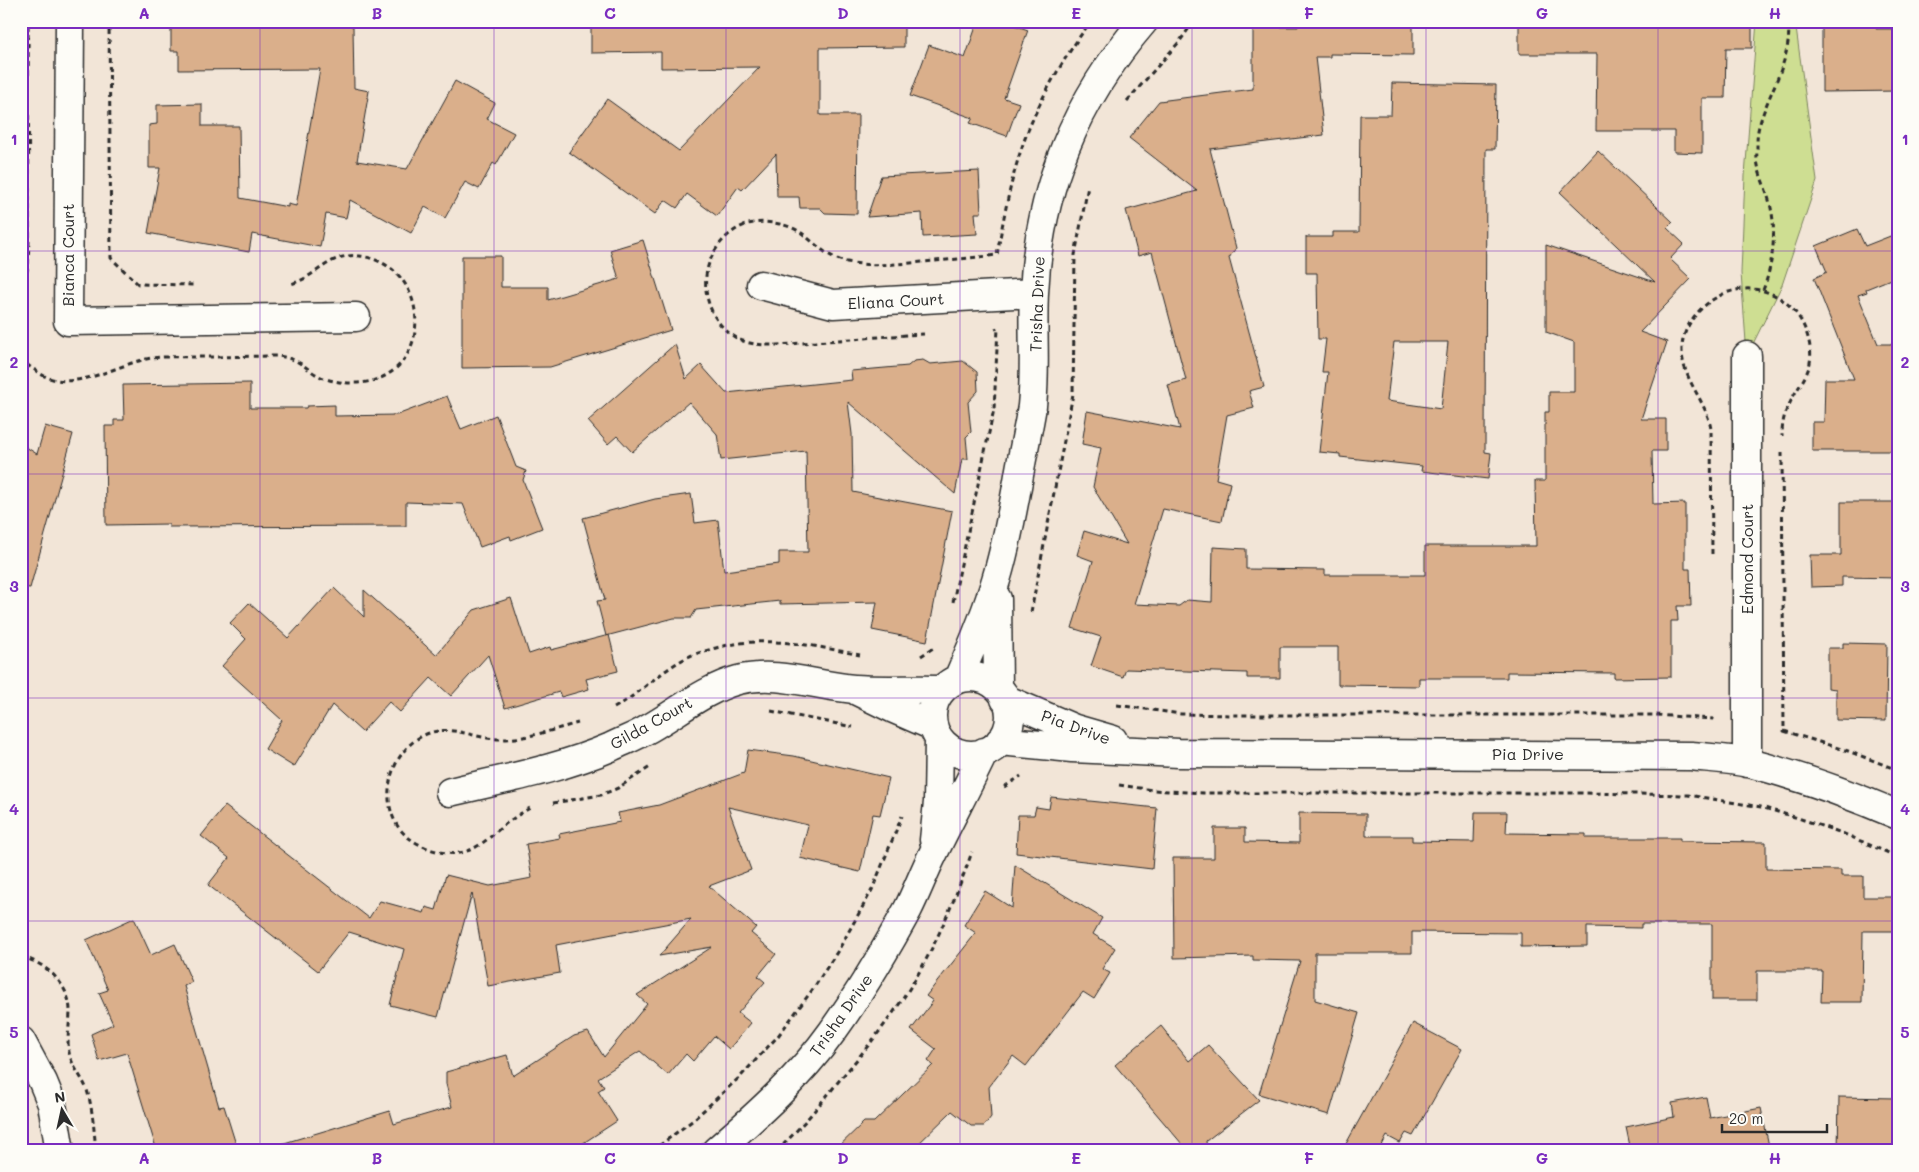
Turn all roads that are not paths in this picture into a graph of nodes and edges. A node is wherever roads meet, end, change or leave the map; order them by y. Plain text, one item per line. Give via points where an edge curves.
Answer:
1 (70, 21) edge
2 (1144, 21) edge
3 (762, 285) dead end
4 (1034, 293) junction
5 (356, 317) dead end
6 (1747, 356) dead end
7 (996, 580) junction
8 (950, 685) junction
9 (854, 689) junction
10 (1002, 693) junction
11 (936, 732) junction
12 (992, 746) junction
13 (1148, 751) junction
14 (1747, 763) junction
15 (450, 792) dead end
16 (1898, 815) edge
17 (933, 854) junction
18 (21, 1041) edge
19 (60, 1151) edge
20 (716, 1151) edge

1 - 5 street, Bianca Court via 68,321
2 - 4 street, Trisha Drive via 1120,48 1096,86 1060,157 1048,194
3 - 4 street, Eliana Court via 833,304
4 - 7 street, Trisha Drive via 1035,371 1031,408 1008,535
6 - 14 street, Edmond Court
7 - 8 street, Trisha Drive via 978,633
7 - 10 street, Trisha Drive
8 - 9 street, Gilda Court
8 - 10 street via 968,677 979,678 989,681
8 - 11 street via 935,701 932,713
9 - 11 street, Gilda Court
9 - 15 street, Gilda Court via 785,677 738,680 680,708 648,730 572,762
10 - 12 street via 1009,710 1009,721 1006,731
10 - 13 street, Pia Drive via 1075,729
11 - 12 street via 948,747 959,753 972,754
11 - 17 street, Trisha Drive via 938,802
12 - 13 street, Pia Drive
12 - 17 street, Trisha Drive
13 - 14 street, Pia Drive via 1209,754 1664,755
14 - 16 street, Pia Drive via 1835,789
17 - 20 street, Trisha Drive via 908,908 831,1033 789,1083
18 - 19 street via 52,1104

